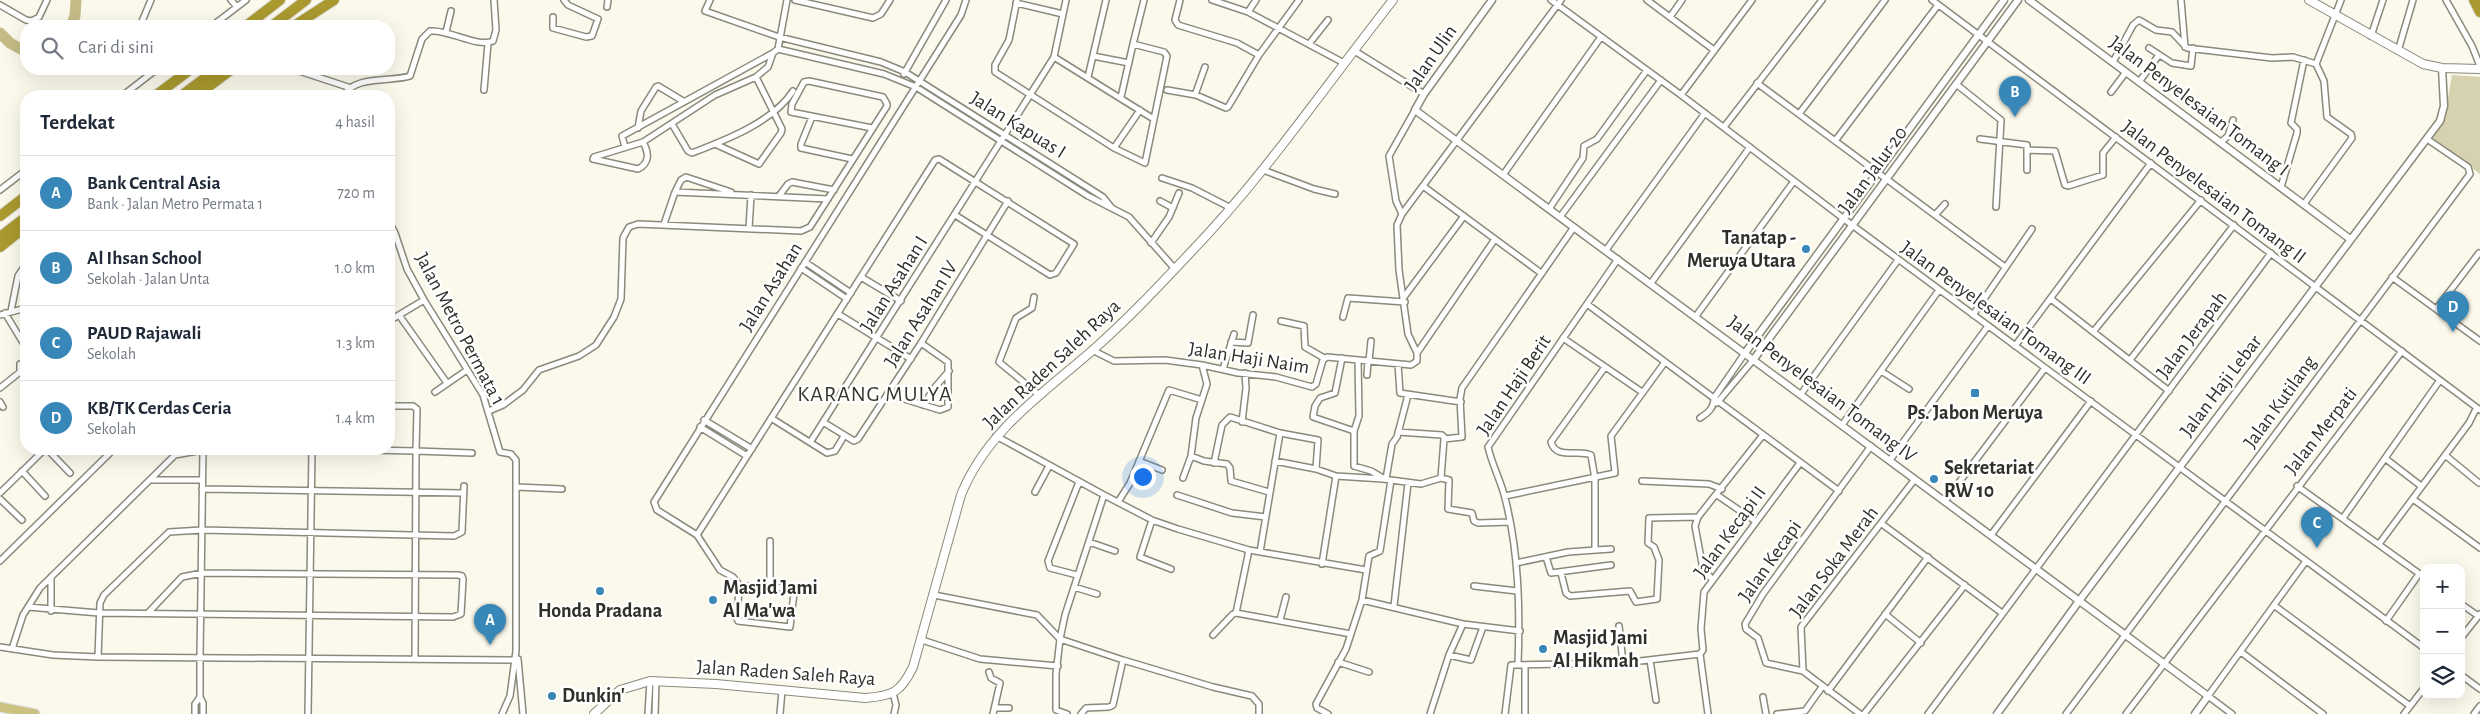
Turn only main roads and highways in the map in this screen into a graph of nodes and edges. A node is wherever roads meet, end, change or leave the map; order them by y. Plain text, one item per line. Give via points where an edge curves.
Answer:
1 (280, 0) edge
2 (306, 0) edge
3 (334, 0) edge
4 (1393, 0) edge
5 (2309, 0) edge
6 (2474, 0) edge
7 (2480, 12) edge
8 (254, 20) edge
9 (280, 20) edge
10 (303, 20) edge
11 (2480, 67) edge
12 (183, 75) edge
13 (209, 75) edge
14 (224, 75) edge
15 (163, 90) edge
16 (189, 90) edge
17 (204, 90) edge
18 (20, 201) edge
19 (0, 216) edge
20 (20, 222) edge
21 (20, 231) edge
22 (0, 237) edge
23 (0, 247) edge
24 (0, 707) edge
25 (35, 714) edge
26 (594, 714) edge

1 - 8 highway
2 - 9 highway
3 - 10 highway
4 - 26 main road, Jalan Raden Saleh Raya via 1231,208 1175,269 1092,350 1038,394 996,436 970,471 922,640 907,679 893,693 865,698 653,681 620,690
5 - 11 main road via 2422,64 2442,68
6 - 7 highway
12 - 15 highway
13 - 16 highway
14 - 17 highway
18 - 19 highway
20 - 22 highway
21 - 23 highway
24 - 25 main road

